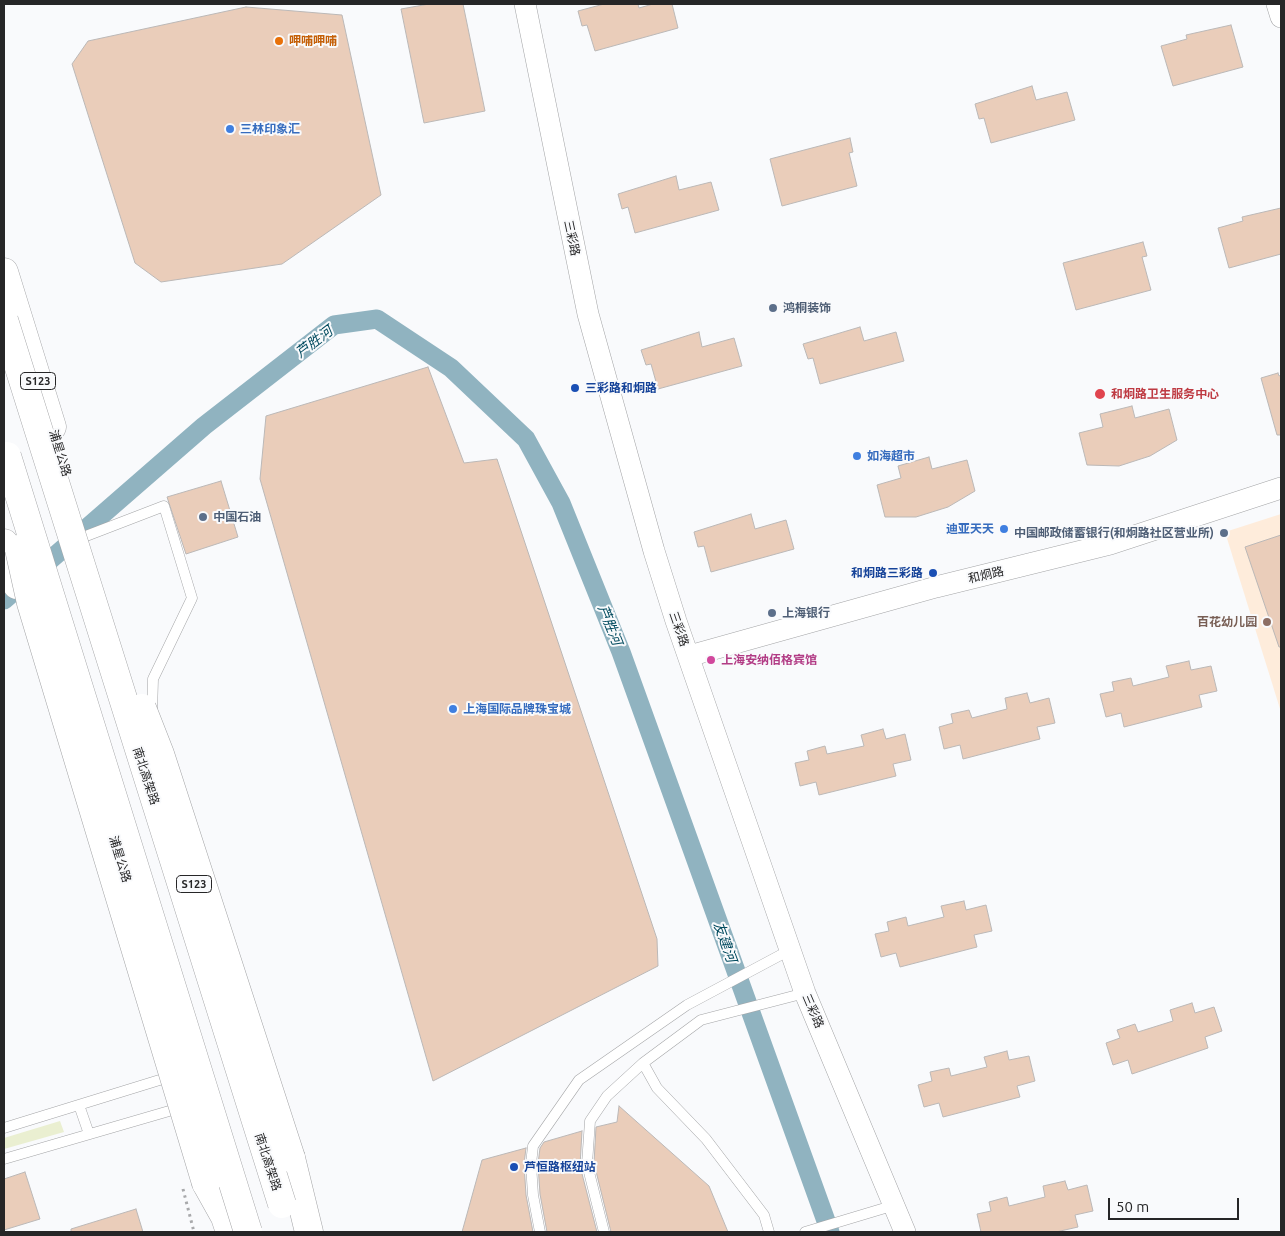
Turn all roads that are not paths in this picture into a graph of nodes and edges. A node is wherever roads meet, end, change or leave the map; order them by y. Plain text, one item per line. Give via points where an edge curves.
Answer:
1 (524, 4) edge
2 (1277, 4) edge
3 (1281, 18) edge
4 (4, 272) edge
5 (4, 320) edge
6 (5, 451) edge
7 (4, 487) edge
8 (1281, 488) edge
9 (86, 536) junction
10 (9, 543) edge
11 (95, 613) junction
12 (37, 622) junction
13 (689, 656) junction
14 (151, 749) junction
15 (790, 950) junction
16 (805, 993) junction
17 (642, 1063) junction
18 (166, 1078) junction
19 (79, 1105) junction
20 (176, 1109) junction
21 (4, 1128) edge
22 (88, 1134) junction
23 (4, 1159) edge
24 (895, 1205) junction
25 (229, 1232) edge
26 (248, 1232) edge
27 (290, 1232) edge
28 (304, 1232) edge
29 (309, 1232) edge
30 (314, 1232) edge
31 (540, 1232) edge
32 (604, 1232) edge
33 (769, 1232) edge
34 (806, 1232) edge
35 (905, 1232) edge

1 - 13 street, 三彩路 via 588,314 654,551
2 - 3 street
4 - 9 main road, 浦星公路 / S123
5 - 11 main road, 南北高架路, bridge
6 - 25 main road, bridge via 22,568 32,603 206,1183 225,1217
6 - 26 main road, bridge
7 - 10 main road, 浦星公路
8 - 13 street, 和炯路 via 1110,544 936,587
9 - 14 main road, 浦星公路 / S123
9 - 14 lane via 164,506 192,598 153,679
10 - 12 main road, 浦星公路
11 - 27 main road, 南北高架路, bridge
11 - 29 main road, bridge via 143,711 160,754 292,1158
12 - 18 main road, 浦星公路
12 - 25 main road, 浦星公路 via 187,1073
13 - 15 street, 三彩路
14 - 28 main road, 浦星公路 / S123
14 - 30 main road, 浦星公路 via 178,791 201,840 302,1156
15 - 16 street, 三彩路
15 - 31 lane via 687,1004 579,1080 533,1146 533,1195
16 - 17 lane via 701,1020
16 - 24 street, 三彩路
17 - 32 lane via 607,1096 590,1121 587,1164
17 - 33 lane via 657,1088 706,1139 764,1215
18 - 19 lane
18 - 20 main road, 浦星公路
19 - 21 lane
19 - 22 lane
20 - 22 lane
20 - 25 main road, 浦星公路 via 198,1182
22 - 23 lane
24 - 34 lane
24 - 35 street, 三彩路

